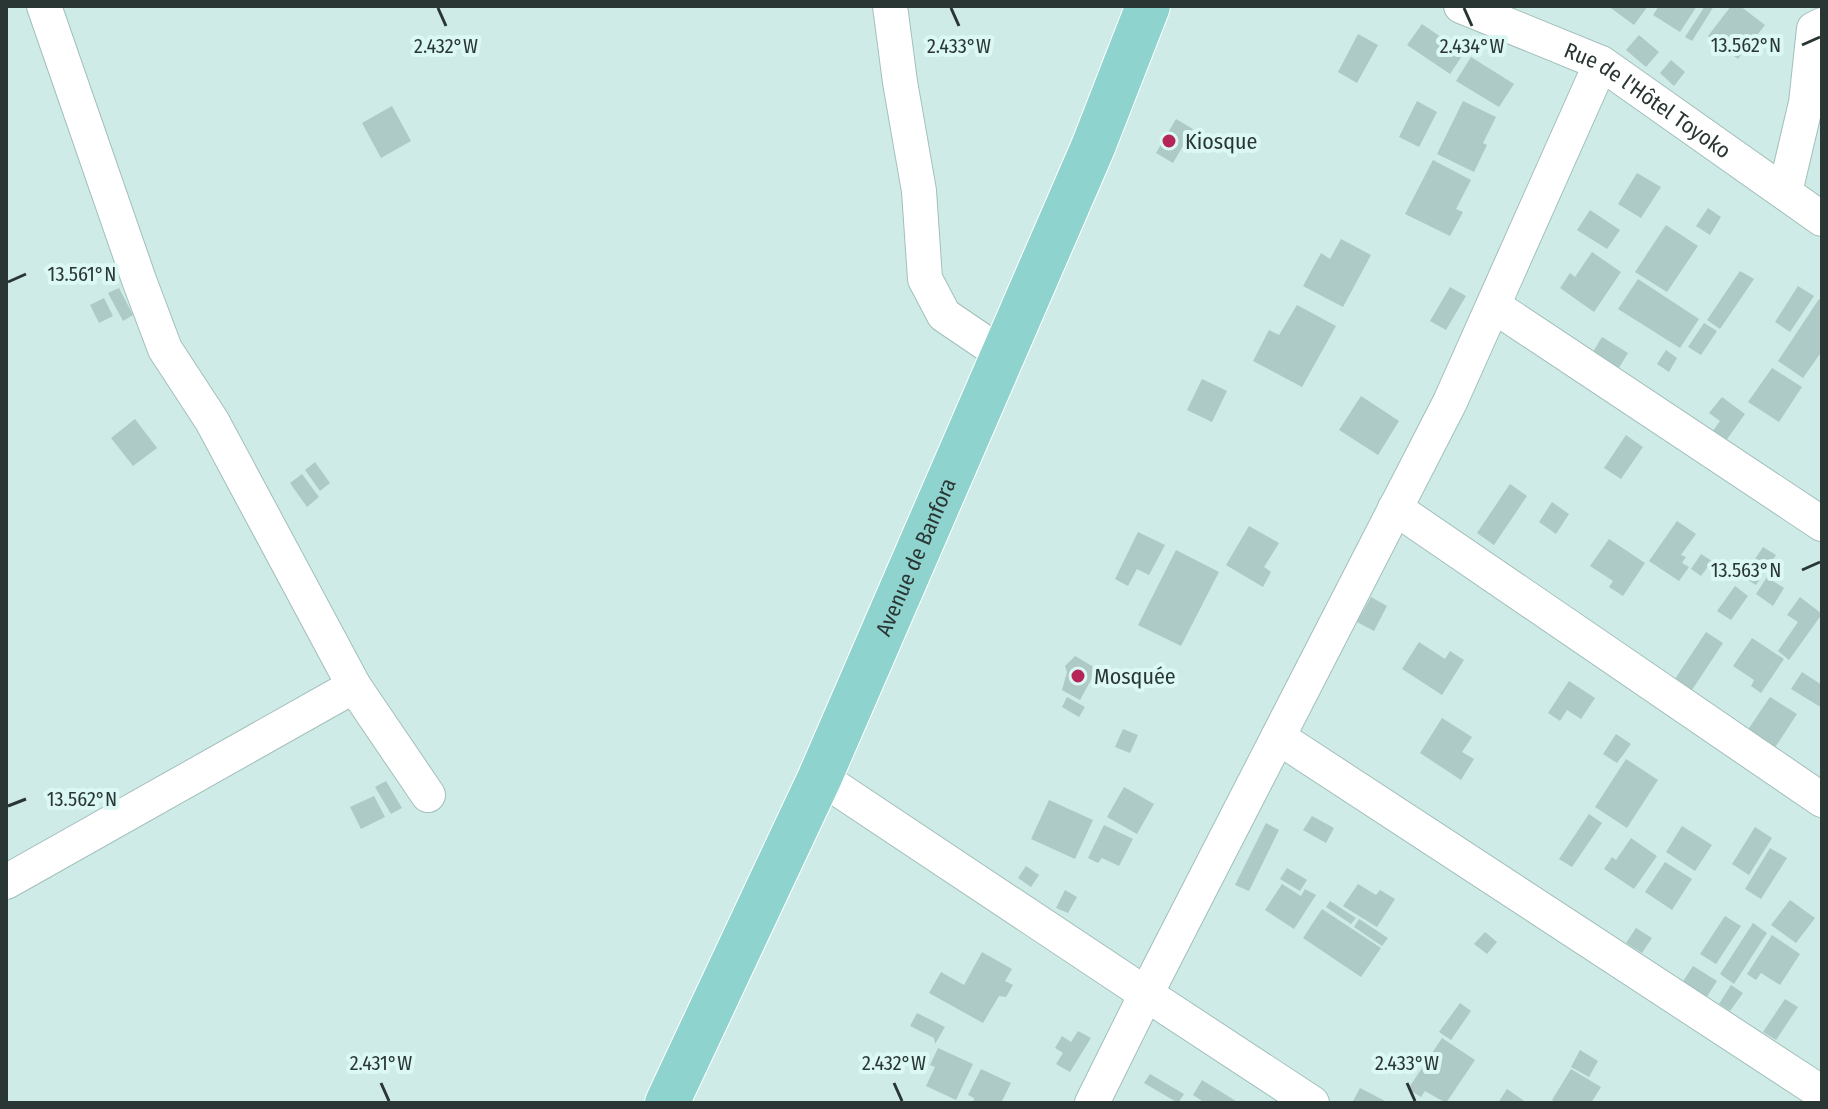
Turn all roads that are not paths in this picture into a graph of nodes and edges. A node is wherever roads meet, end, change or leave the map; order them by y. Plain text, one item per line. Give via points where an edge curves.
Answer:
1 (44, 6) edge
2 (890, 6) edge
3 (1148, 6) edge
4 (1461, 6) edge
5 (1813, 20) edge
6 (1601, 63) junction
7 (1785, 192) junction
8 (1822, 219) edge
9 (1494, 306) junction
10 (1003, 355) junction
11 (1395, 508) junction
12 (1822, 524) edge
13 (354, 686) junction
14 (1278, 737) junction
15 (820, 777) junction
16 (428, 795) dead end
17 (1822, 800) edge
18 (6, 882) edge
19 (1146, 994) junction
20 (1822, 1093) edge
21 (667, 1103) edge
22 (1092, 1103) edge
23 (1312, 1103) edge

1 - 13 street via 165,349 212,421
2 - 10 street via 919,191 925,279 944,315
3 - 10 main road, Avenue de Banfora
4 - 6 street, Rue de l'Hôtel Toyoko
5 - 7 street via 1806,103
6 - 7 street, Rue de l'Hôtel Toyoko
6 - 9 street
7 - 8 street, Rue de l'Hôtel Toyoko
9 - 11 street
9 - 12 street
10 - 15 main road, Avenue de Banfora
11 - 14 street
11 - 17 street
13 - 16 street
13 - 18 street
14 - 19 street
14 - 20 street
15 - 19 street
15 - 21 main road, Avenue de Banfora
19 - 22 street
19 - 23 street

